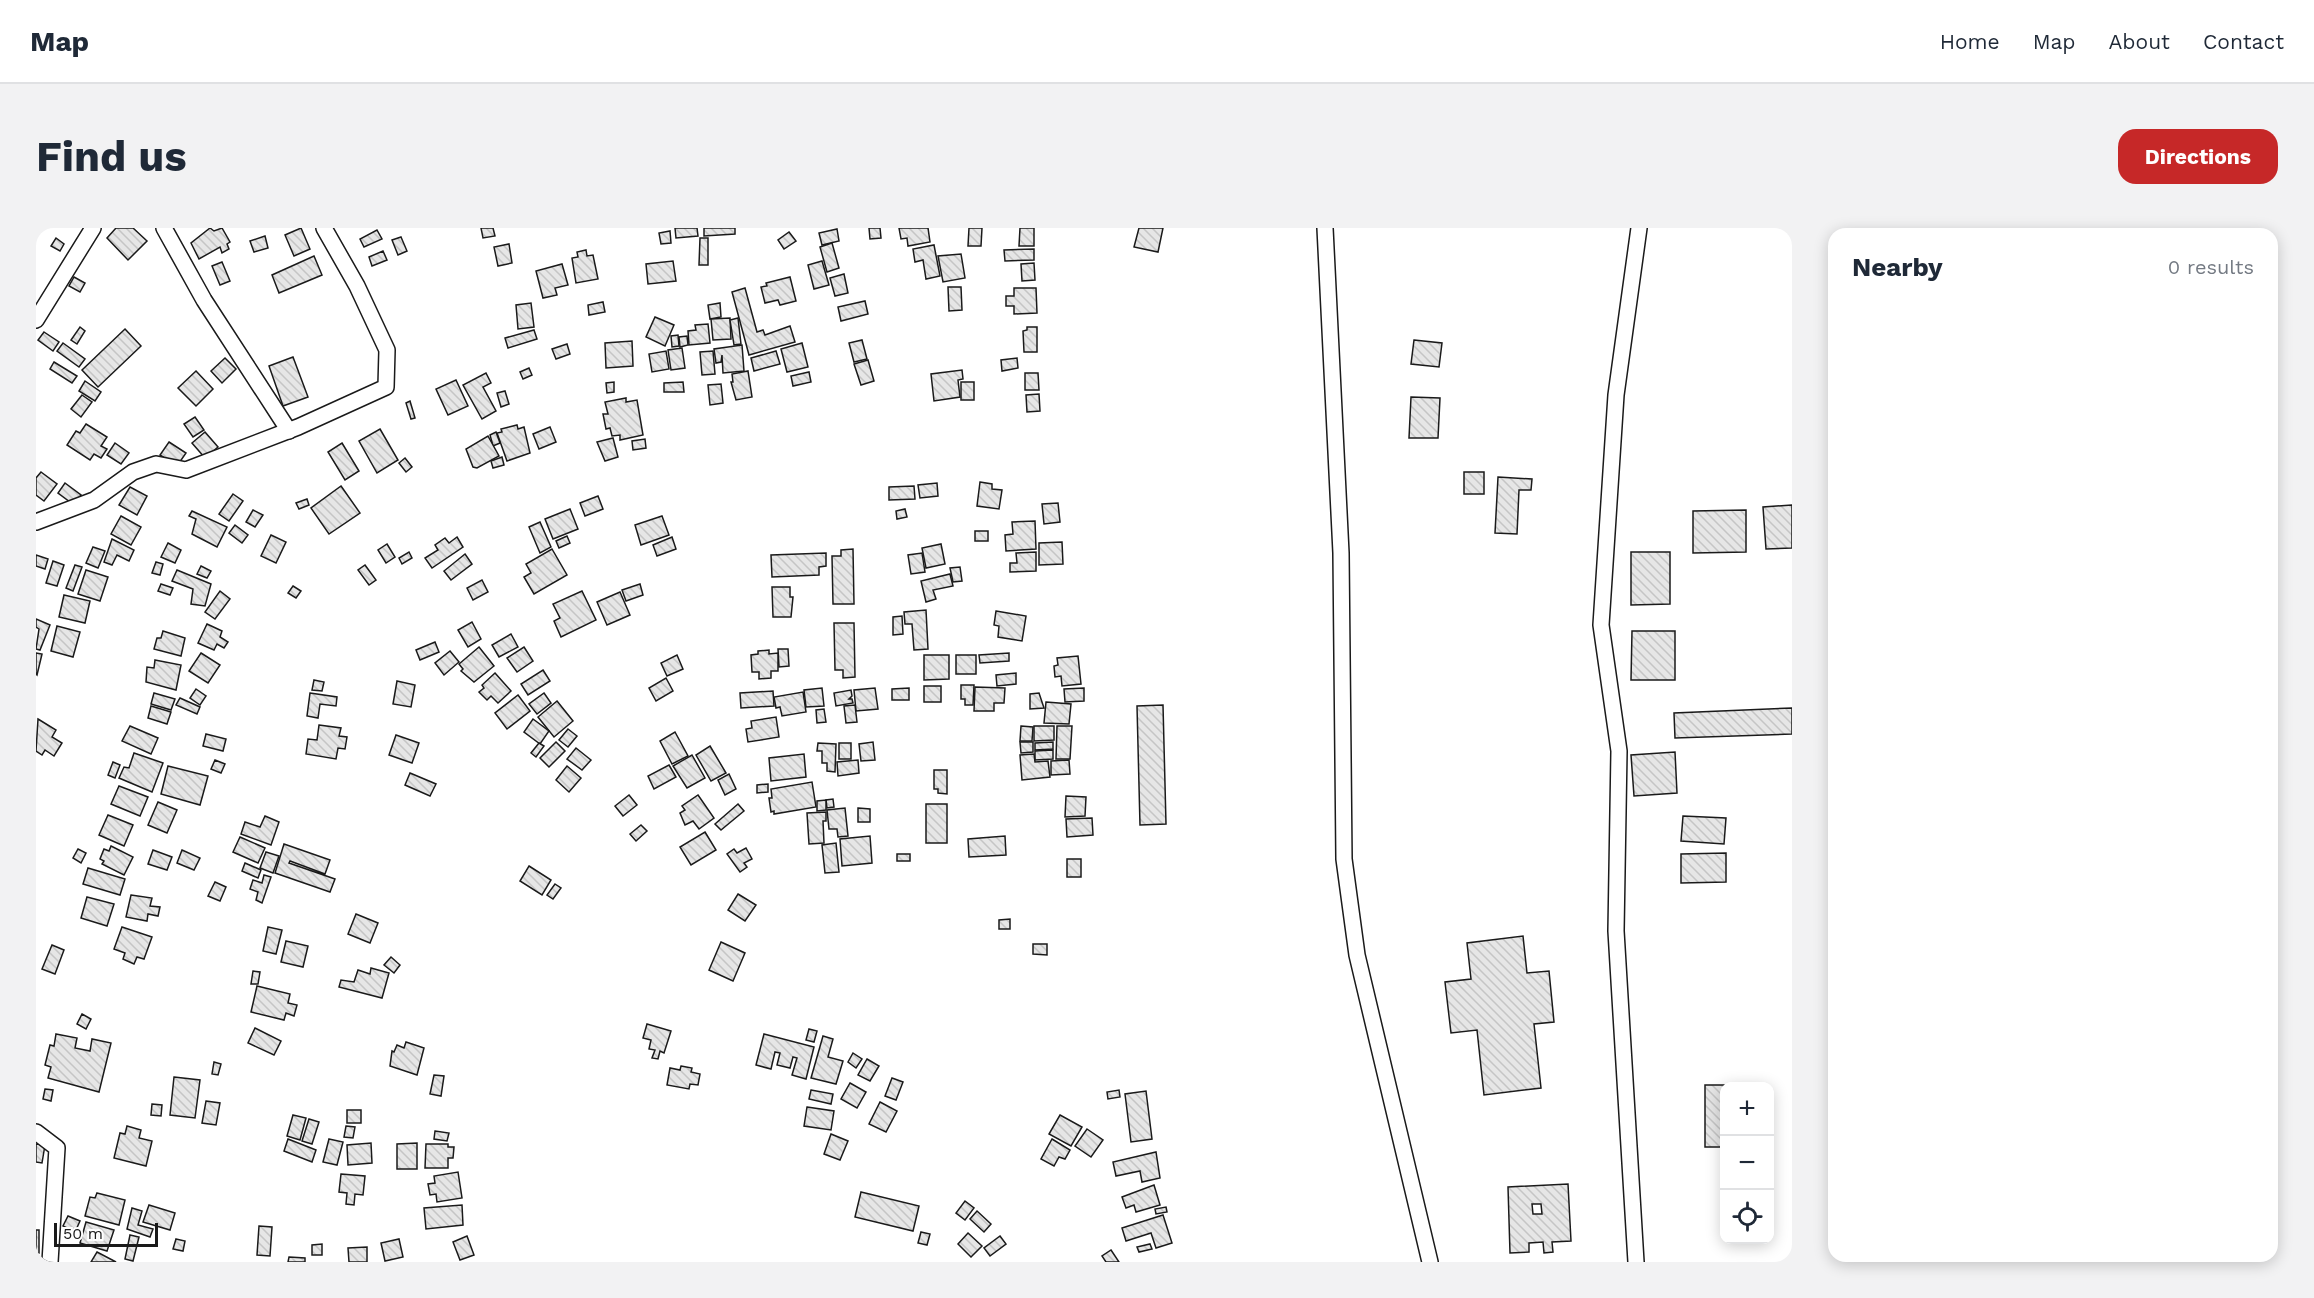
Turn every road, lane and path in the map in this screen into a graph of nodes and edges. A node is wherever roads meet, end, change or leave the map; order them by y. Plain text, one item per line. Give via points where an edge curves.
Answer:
1 (93, 228) edge
2 (164, 228) edge
3 (324, 228) edge
4 (1325, 228) edge
5 (1639, 228) edge
6 (36, 320) edge
7 (289, 430) junction
8 (36, 522) edge
9 (36, 1132) edge
10 (50, 1262) edge
11 (1430, 1262) edge
12 (1636, 1262) edge

1 - 6 street
2 - 7 street via 204,300
3 - 7 street via 387,350 386,387
4 - 11 street via 1341,554 1344,859 1357,955
5 - 12 street via 1616,395 1601,625 1619,751 1616,931
7 - 8 street via 186,470 156,464 134,472 94,500
9 - 10 street via 57,1148

